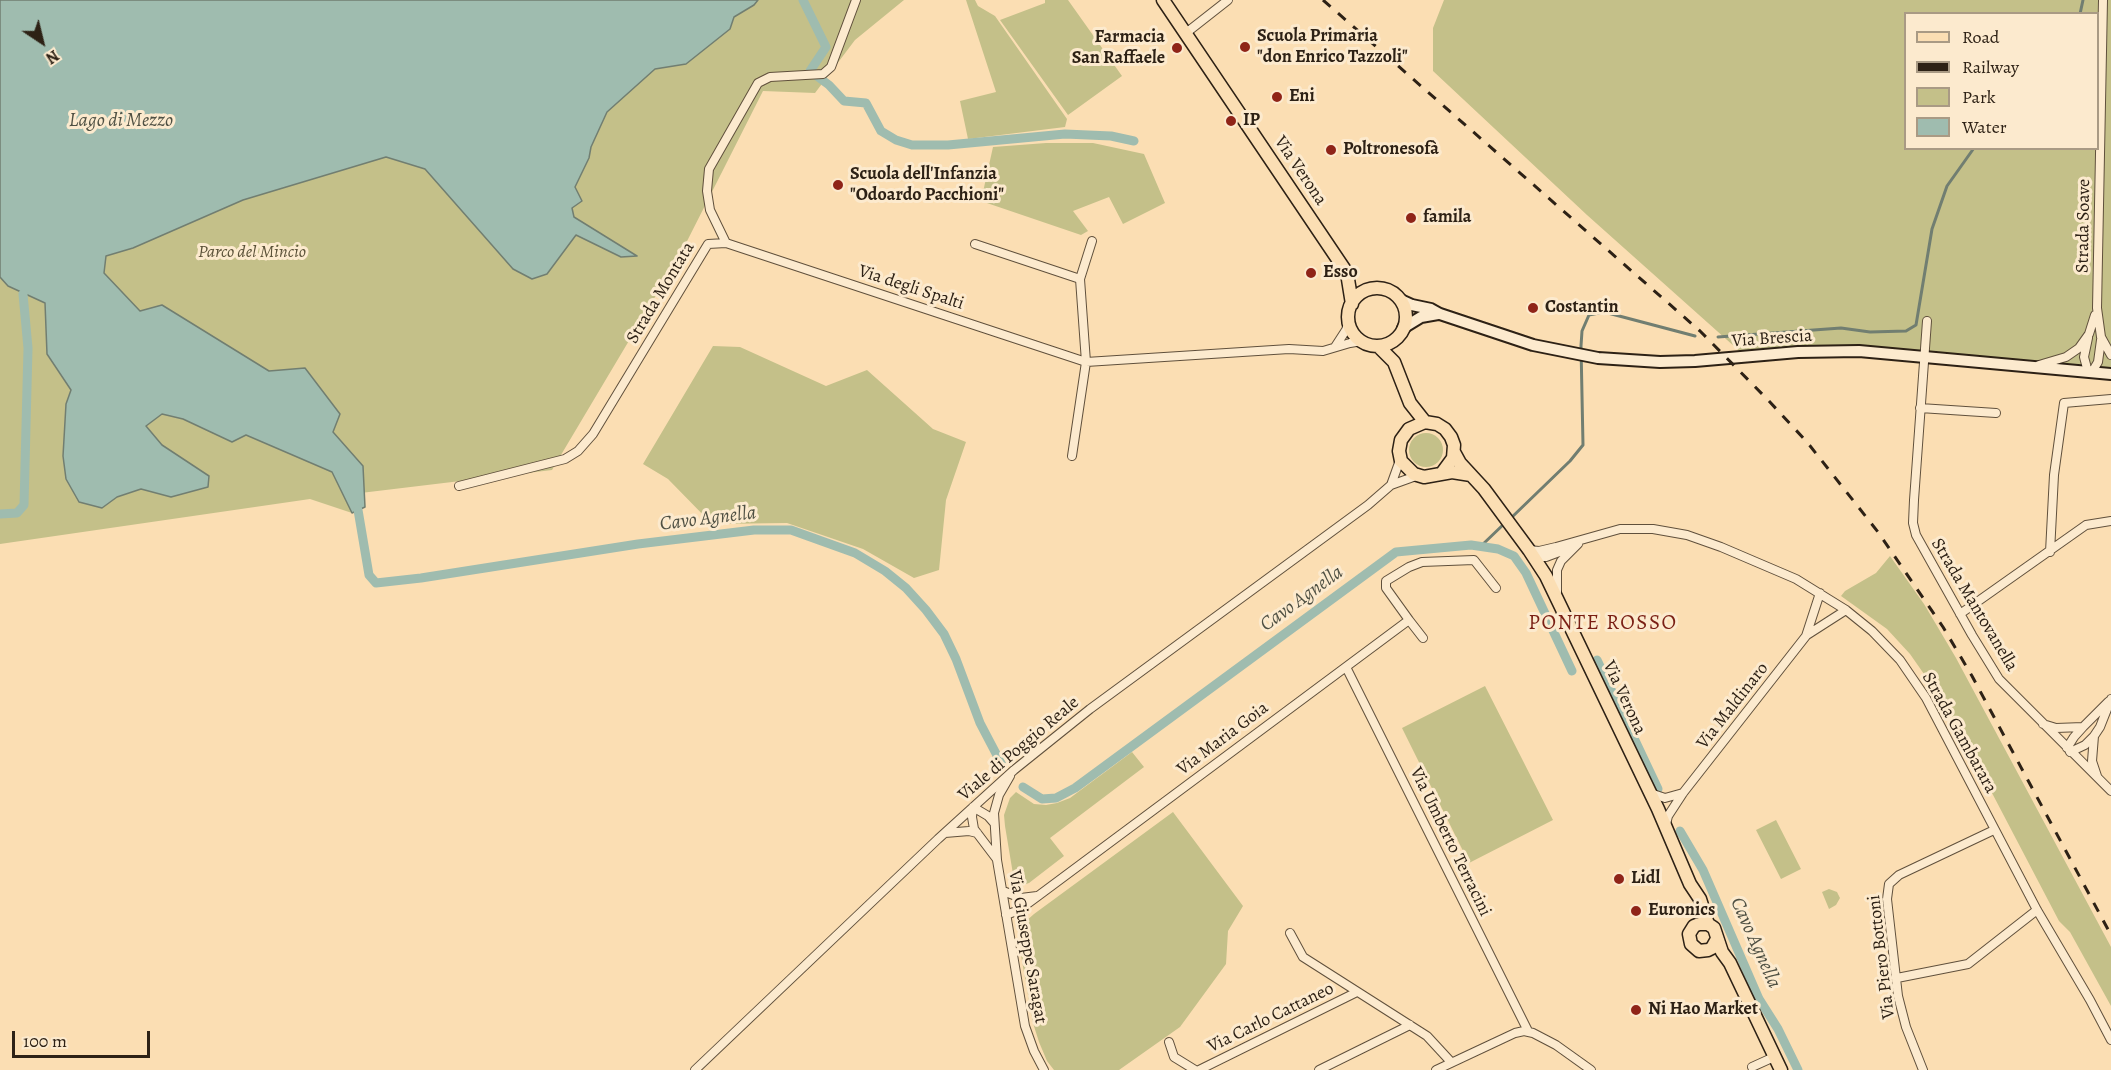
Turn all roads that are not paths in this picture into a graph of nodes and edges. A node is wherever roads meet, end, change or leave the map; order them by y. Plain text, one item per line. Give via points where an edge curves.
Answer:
1 (856, 0) edge
2 (1163, 0) edge
3 (1227, 0) edge
4 (2103, 0) edge
5 (1186, 33) junction
6 (1092, 241) dead end
7 (726, 243) junction
8 (975, 244) dead end
9 (1347, 273) junction
10 (1080, 279) junction
11 (1376, 288) junction
12 (1401, 300) junction
13 (1352, 304) junction
14 (2097, 308) junction
15 (1440, 314) junction
16 (1349, 321) junction
17 (1927, 321) dead end
18 (1400, 333) junction
19 (2089, 334) junction
20 (2101, 337) junction
21 (1362, 341) junction
22 (1378, 346) junction
23 (1335, 347) junction
24 (2111, 355) edge
25 (1925, 357) junction
26 (1086, 362) junction
27 (1394, 362) junction
28 (2031, 367) junction
29 (2090, 372) junction
30 (2111, 374) edge
31 (2110, 399) edge
32 (1410, 403) junction
33 (1920, 408) junction
34 (1996, 413) dead end
35 (1425, 422) junction
36 (1409, 429) junction
37 (1454, 453) junction
38 (1072, 456) dead end
39 (1401, 458) junction
40 (1442, 473) junction
41 (1417, 475) junction
42 (1472, 476) junction
43 (1391, 485) junction
44 (459, 486) dead end
45 (2111, 522) edge
46 (1582, 541) junction
47 (1574, 547) junction
48 (2050, 552) junction
49 (1532, 553) junction
50 (1496, 588) dead end
51 (1820, 593) junction
52 (1558, 598) junction
53 (1846, 610) junction
54 (1960, 614) junction
55 (1409, 620) junction
56 (1806, 636) junction
57 (1422, 638) dead end
58 (1346, 667) junction
59 (2042, 724) junction
60 (2083, 727) junction
61 (2094, 736) junction
62 (2068, 750) junction
63 (1014, 770) junction
64 (2098, 780) junction
65 (2111, 791) edge
66 (1650, 793) junction
67 (1683, 793) junction
68 (973, 807) junction
69 (994, 824) junction
70 (1665, 827) junction
71 (1994, 830) junction
72 (977, 833) junction
73 (943, 834) junction
74 (998, 860) junction
75 (1690, 884) junction
76 (1003, 891) junction
77 (1038, 896) junction
78 (2037, 910) junction
79 (1006, 915) junction
80 (1708, 924) junction
81 (1694, 926) junction
82 (1290, 933) dead end
83 (1717, 939) junction
84 (1703, 951) junction
85 (1897, 978) junction
86 (1737, 979) junction
87 (1357, 992) junction
88 (1410, 1025) junction
89 (1528, 1031) junction
90 (2111, 1040) edge
91 (1169, 1042) dead end
92 (1774, 1057) junction
93 (1451, 1062) junction
94 (1751, 1069) edge
95 (694, 1070) edge
96 (1044, 1070) edge
97 (1197, 1070) edge
98 (1319, 1070) edge
99 (1436, 1070) edge
100 (1592, 1070) edge
101 (1781, 1070) edge
102 (1923, 1070) edge

1 - 7 street, Strada Montata via 831,67 823,74 770,77 758,83 709,169 710,210
2 - 5 main road, Via Verona
3 - 5 street
4 - 14 street, Strada Soave
5 - 9 main road, Via Verona
6 - 10 street
7 - 26 street, Via degli Spalti
7 - 44 street, Strada Montata via 708,244 593,434 578,451 565,459
8 - 10 street
9 - 11 main road, Via Verona
9 - 13 main road, Via Verona
10 - 26 street
11 - 12 main road
11 - 13 main road via 1366,291
12 - 15 main road, Via Brescia
12 - 18 main road via 1406,313
13 - 16 main road
14 - 19 street
14 - 20 street
15 - 18 main road via 1421,317
15 - 25 main road, Via Brescia via 1533,345 1594,357 1660,362 1859,351
16 - 21 main road
16 - 23 street
17 - 25 street, Strada Mantovanella
18 - 22 main road via 1388,344
18 - 27 main road
19 - 28 street via 2066,357
19 - 29 street via 2084,357
20 - 24 street
20 - 29 street via 2100,353
21 - 22 main road
21 - 23 street, Via degli Spalti
22 - 27 main road
23 - 26 street, Via degli Spalti via 1323,351 1290,349
25 - 28 main road, Via Brescia
25 - 33 street, Strada Mantovanella
26 - 38 street
27 - 32 main road
28 - 29 main road, Via Brescia
29 - 30 main road, Via Brescia
31 - 48 street via 2064,403 2054,475
32 - 35 main road
32 - 36 main road
33 - 34 street
33 - 54 street, Strada Mantovanella via 1913,523 1920,545
35 - 36 main road
35 - 37 main road via 1445,429
36 - 39 main road via 1401,440
37 - 40 main road
37 - 42 main road, Via Verona
39 - 41 main road via 1406,468
39 - 43 street, Viale di Poggio Reale
40 - 41 main road
40 - 42 main road
41 - 43 street, Viale di Poggio Reale
42 - 49 main road, Via Verona
43 - 63 street, Viale di Poggio Reale
45 - 48 street via 2086,525
46 - 47 street, Strada Gambarara
46 - 49 street, Strada Gambarara
46 - 51 street, Strada Gambarara via 1620,529 1687,534
47 - 49 street, Strada Gambarara via 1546,557
47 - 52 street, Strada Gambarara via 1557,570
48 - 54 street
49 - 52 main road, Via Verona
50 - 55 street via 1474,560 1422,562 1386,581 1386,588
51 - 53 street, Strada Gambarara
51 - 56 street, Via Maldinaro
52 - 66 main road, Via Verona
53 - 56 street, Via Maldinaro
53 - 71 street, Strada Gambarara via 1900,660 1926,698
54 - 59 street, Strada Mantovanella via 1999,679
55 - 57 street
55 - 58 street, Via Maria Goia
56 - 67 street, Via Maldinaro
58 - 77 street, Via Maria Goia
58 - 89 street, Via Umberto Terracini
59 - 60 street
59 - 62 street, Strada Mantovanella
60 - 61 street via 2111,699
60 - 62 street
61 - 62 street via 2085,745
61 - 64 street via 2092,762
62 - 64 street, Strada Mantovanella
63 - 68 street, Viale di Poggio Reale
63 - 69 street, Via Giuseppe Saragat via 999,795
64 - 65 street, Strada Mantovanella
66 - 67 street via 1665,798
66 - 70 main road, Via Verona
67 - 70 street, Via Maldinaro
68 - 69 street
68 - 72 street, Via Giuseppe Saragat
68 - 73 street, Viale di Poggio Reale
69 - 74 street, Via Giuseppe Saragat
70 - 75 main road, Via Verona
71 - 78 street, Strada Gambarara
71 - 85 street, Via Piero Bottoni via 1899,875 1889,884 1887,903
72 - 73 street
72 - 74 street, Via Giuseppe Saragat
73 - 95 street, Viale di Poggio Reale
74 - 76 street, Via Giuseppe Saragat
75 - 80 main road, Via Verona
75 - 81 main road, Via Verona via 1697,916
76 - 77 street via 1021,898
76 - 79 street, Via Giuseppe Saragat
77 - 79 street, Via Maria Goia
78 - 85 street via 1968,964
78 - 90 street, Strada Gambarara
79 - 96 street, Via Giuseppe Saragat via 1025,1026
80 - 81 main road
80 - 83 main road, Via Verona
81 - 84 main road, Via Verona via 1689,934 1691,944
82 - 87 street via 1303,957
83 - 84 main road via 1712,948
83 - 86 main road, Via Verona
84 - 86 main road, Via Verona via 1721,961
85 - 102 street, Via Piero Bottoni via 1906,1028
86 - 92 main road, Via Verona
87 - 88 street
87 - 97 street, Via Carlo Cattaneo
88 - 93 street via 1427,1036
88 - 98 street
89 - 93 street
89 - 100 street
91 - 97 street via 1174,1057
92 - 94 street
92 - 101 main road, Via Verona
93 - 99 street

